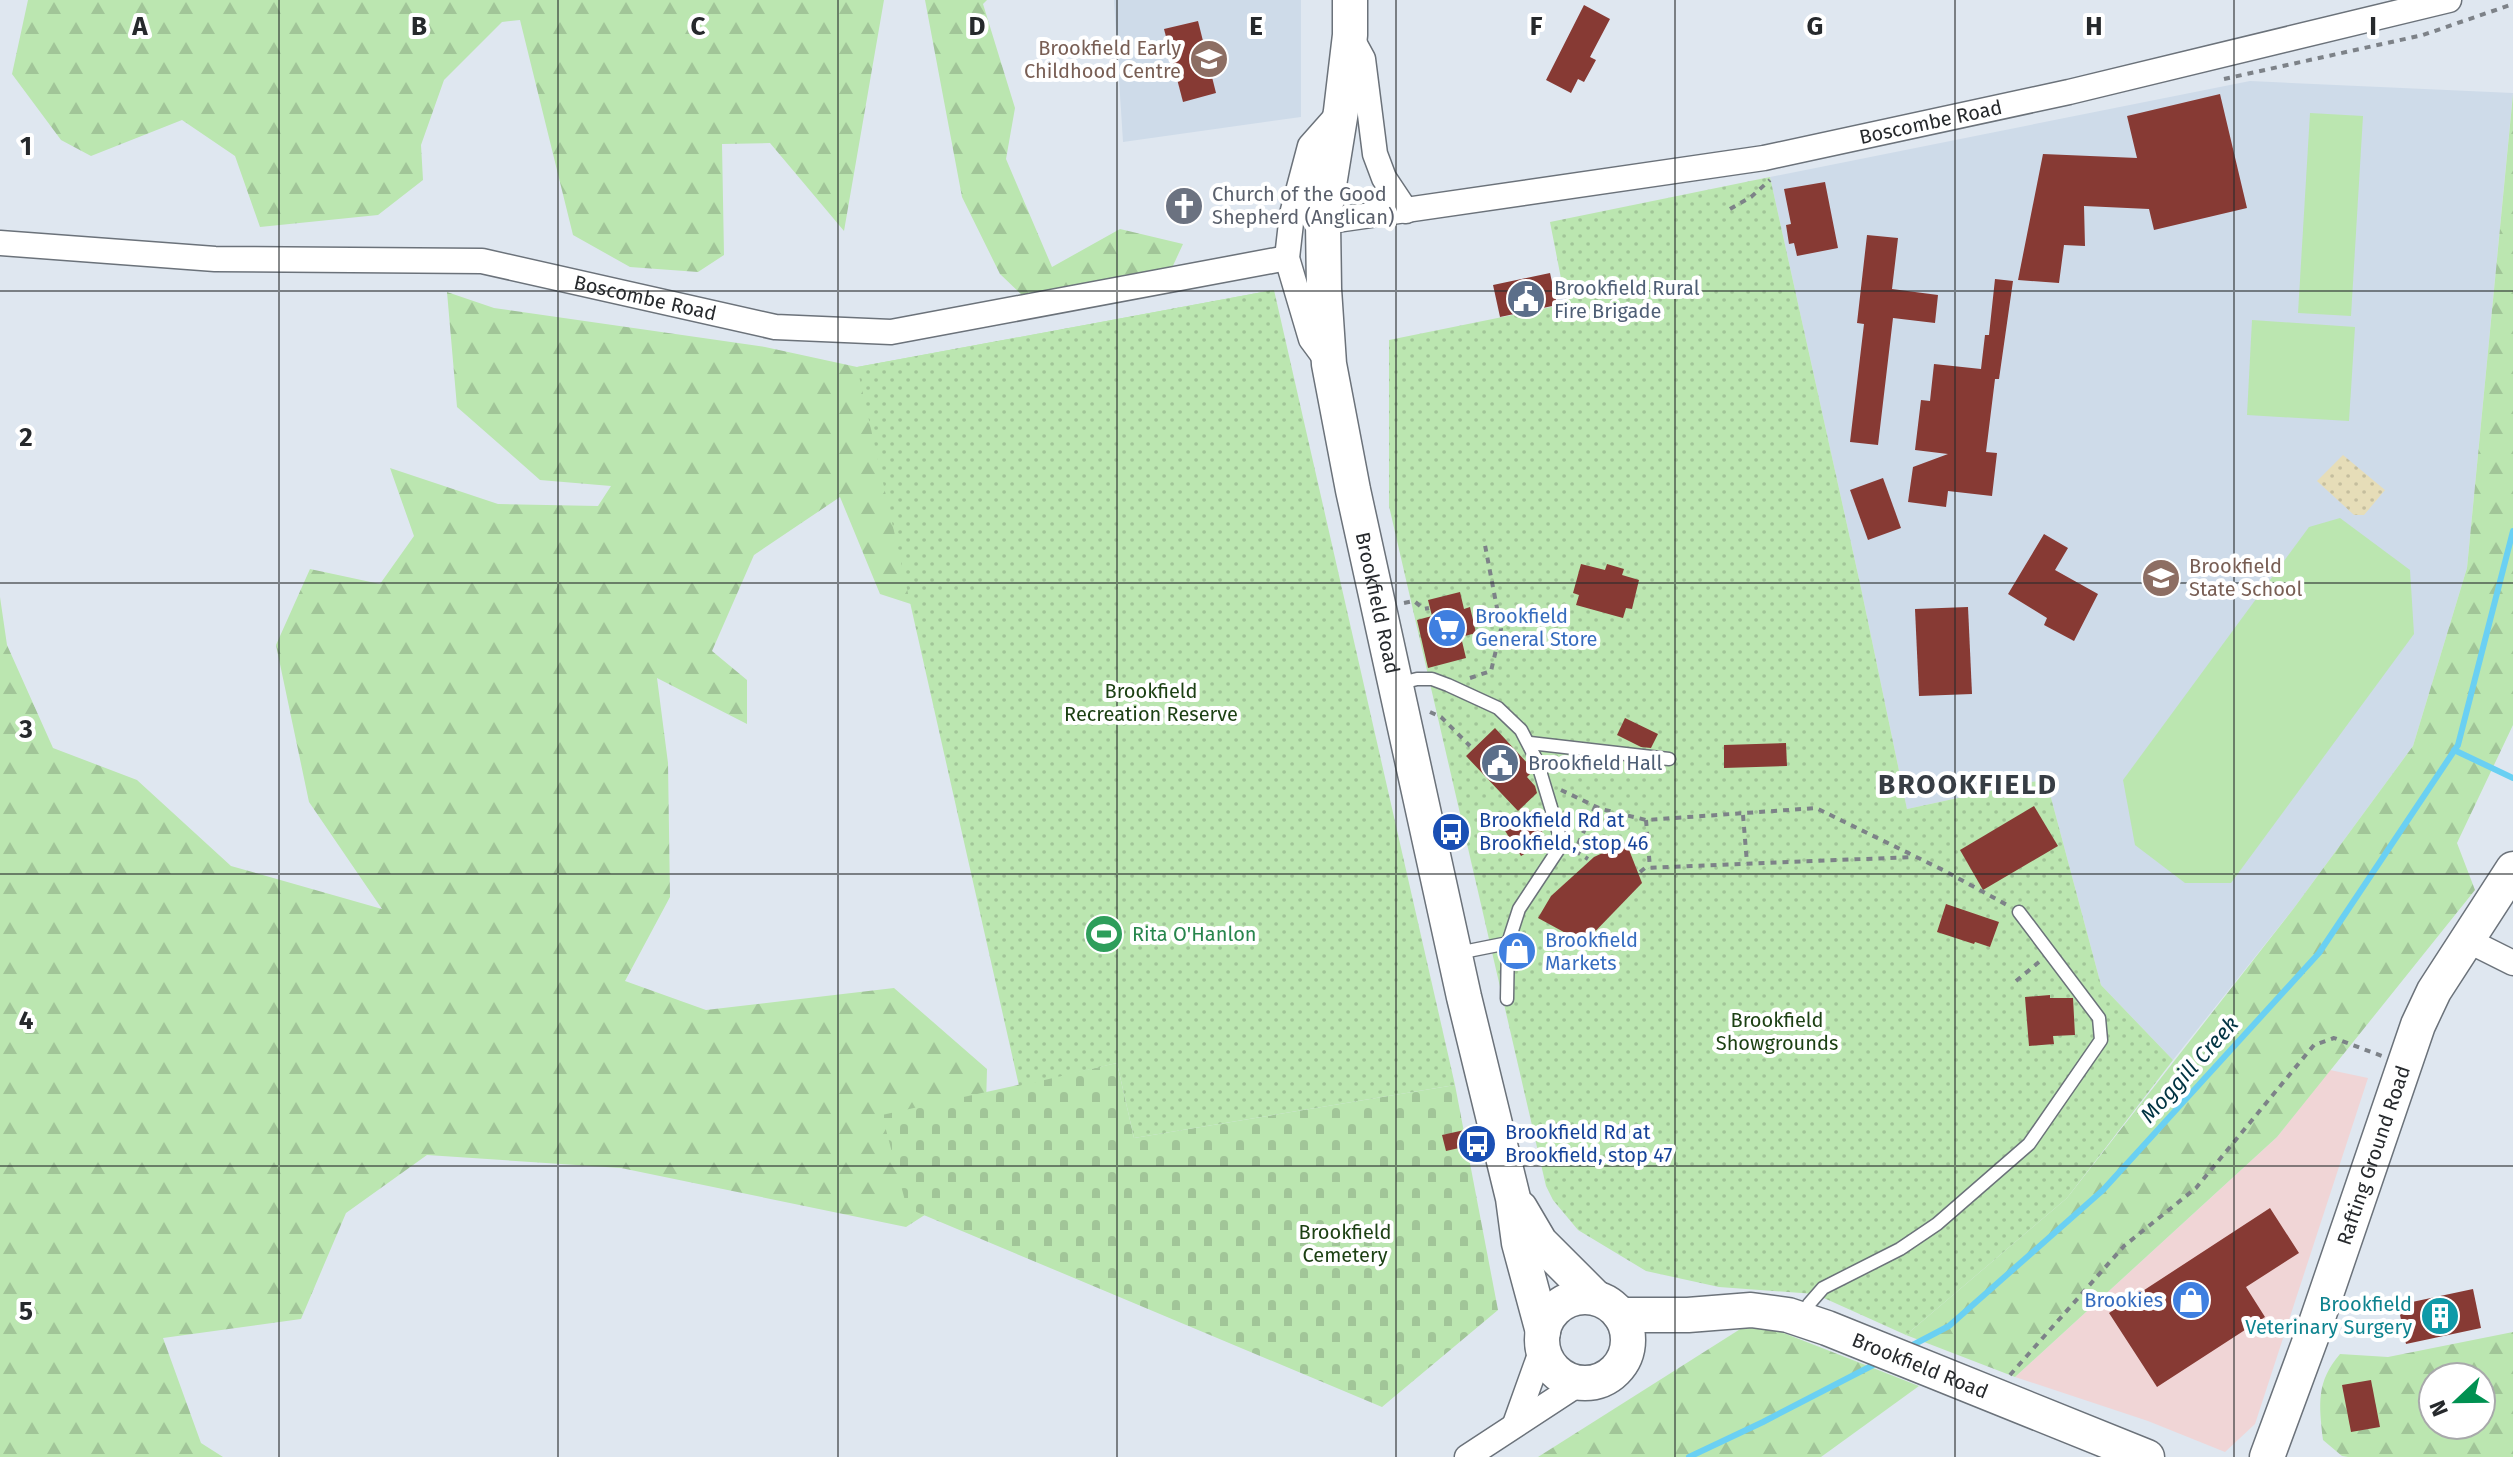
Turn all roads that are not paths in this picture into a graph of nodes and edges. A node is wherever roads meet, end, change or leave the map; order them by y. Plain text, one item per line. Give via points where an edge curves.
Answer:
1 (1350, 0) edge
2 (2449, 0) edge
3 (1350, 35) junction
4 (1341, 111) junction
5 (1406, 211) junction
6 (1323, 222) junction
7 (0, 243) edge
8 (1287, 258) junction
9 (1329, 364) junction
10 (1397, 684) junction
11 (1530, 743) junction
12 (1669, 759) dead end
13 (2513, 869) edge
14 (2019, 912) road end
15 (2467, 940) junction
16 (1508, 943) junction
17 (1455, 953) junction
18 (2513, 963) edge
19 (1507, 999) dead end
20 (1513, 1198) junction
21 (1615, 1318) junction
22 (1815, 1324) junction
23 (1543, 1339) junction
24 (1580, 1383) junction
25 (1515, 1424) junction
26 (1467, 1457) edge
27 (2147, 1457) edge
28 (2267, 1457) edge

1 - 3 main road, Brookfield Road
2 - 5 street, Boscombe Road via 2069,92 1764,158
3 - 4 main road, Brookfield Road
3 - 5 street via 1363,59 1375,154
4 - 6 main road, Brookfield Road
4 - 8 street via 1310,146
5 - 6 street, Boscombe Road
6 - 9 main road, Brookfield Road
7 - 8 street, Boscombe Road via 215,259 482,261 775,327 891,332
8 - 9 street via 1311,339
9 - 10 main road, Brookfield Road
10 - 11 lane via 1432,679 1448,685 1498,708
10 - 17 main road, Brookfield Road
11 - 12 lane
11 - 16 lane via 1562,844 1519,909
13 - 15 main road, Rafting Ground Road
14 - 22 lane via 2099,1018 2101,1040 2029,1144 1937,1224 1823,1288 1809,1304
15 - 18 street
15 - 28 main road, Rafting Ground Road via 2434,991 2402,1066
16 - 17 lane
16 - 19 lane
17 - 20 main road, Brookfield Road
20 - 21 main road, Brookfield Road via 1540,1242
20 - 23 main road, Brookfield Road
21 - 22 main road, Brookfield Road via 1751,1310
21 - 23 main road via 1582,1297 1569,1300 1548,1319
21 - 24 main road via 1625,1356 1607,1377
22 - 27 main road, Brookfield Road
23 - 24 main road via 1555,1371
23 - 25 street
24 - 25 street
25 - 26 street

